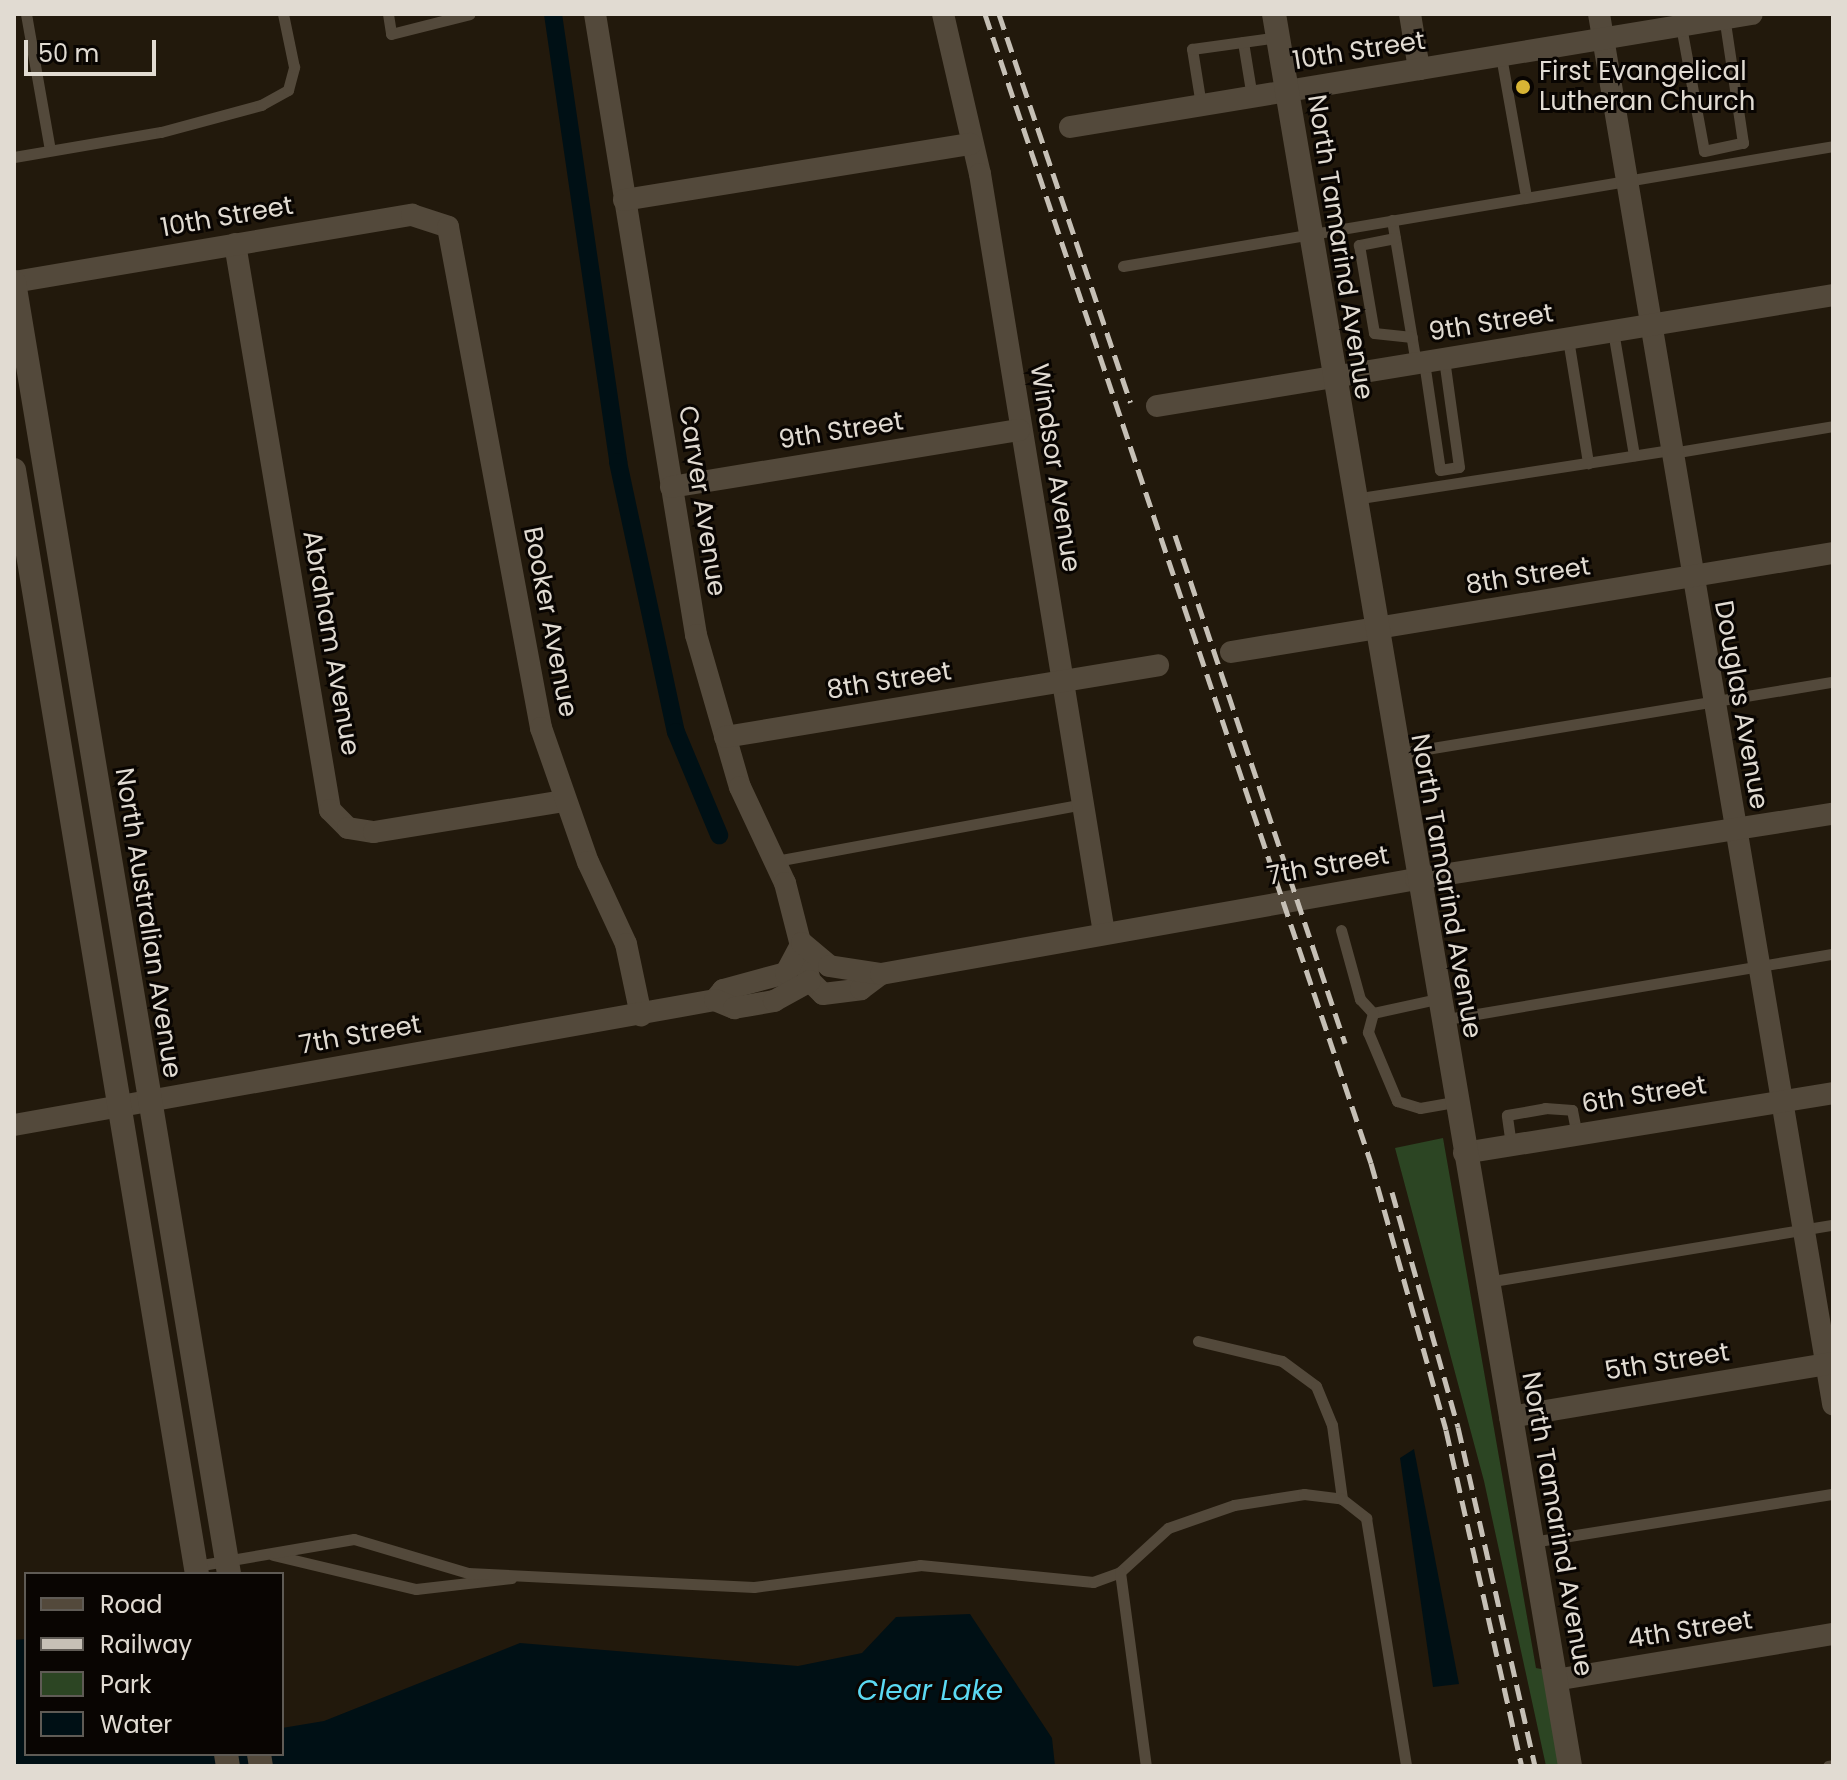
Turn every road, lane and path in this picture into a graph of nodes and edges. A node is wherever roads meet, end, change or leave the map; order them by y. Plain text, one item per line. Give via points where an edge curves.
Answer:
1 (26, 14) edge
2 (283, 14) edge
3 (388, 14) edge
4 (470, 14) edge
5 (595, 14) edge
6 (943, 14) edge
7 (1410, 14) edge
8 (1599, 14) edge
9 (1752, 14) edge
10 (1724, 16) edge
11 (1276, 26) edge
12 (1681, 26) junction
13 (1603, 39) junction
14 (1243, 42) junction
15 (1501, 56) junction
16 (1419, 69) junction
17 (1286, 91) junction
18 (1252, 97) junction
19 (1201, 105) junction
20 (1070, 127) dead end
21 (970, 144) junction
22 (1833, 146) edge
23 (50, 150) junction
24 (14, 157) edge
25 (1626, 178) junction
26 (1526, 196) junction
27 (624, 200) junction
28 (1392, 220) junction
29 (448, 227) joint
30 (1310, 235) junction
31 (1395, 238) junction
32 (235, 244) junction
33 (1123, 266) dead end
34 (14, 282) edge
35 (1833, 295) edge
36 (1650, 325) junction
37 (1613, 331) junction
38 (1412, 337) junction
39 (1568, 339) junction
40 (1428, 362) junction
41 (1334, 377) junction
42 (1157, 406) dead end
43 (1833, 426) edge
44 (1019, 430) junction
45 (1670, 452) junction
46 (1634, 455) junction
47 (1588, 463) junction
48 (14, 470) edge
49 (671, 487) junction
50 (1353, 499) junction
51 (1833, 553) edge
52 (1691, 577) junction
53 (1374, 629) junction
54 (1231, 652) dead end
55 (1158, 665) dead end
56 (1062, 681) junction
57 (1833, 682) edge
58 (1711, 702) junction
59 (725, 737) junction
60 (1395, 754) junction
61 (564, 801) junction
62 (1083, 804) junction
63 (1833, 814) edge
64 (1735, 831) junction
65 (776, 861) junction
66 (1416, 879) junction
67 (1341, 930) dead end
68 (1104, 933) junction
69 (802, 943) junction
70 (1833, 954) edge
71 (1757, 965) junction
72 (881, 974) junction
73 (810, 981) junction
74 (715, 1000) junction
75 (1439, 1010) junction
76 (1373, 1013) junction
77 (641, 1015) junction
78 (1833, 1093) edge
79 (149, 1098) junction
80 (1781, 1101) junction
81 (1455, 1102) junction
82 (120, 1104) junction
83 (14, 1125) edge
84 (1577, 1135) junction
85 (1511, 1145) junction
86 (1464, 1153) junction
87 (1833, 1225) edge
88 (1803, 1229) junction
89 (1486, 1282) junction
90 (1198, 1341) dead end
91 (1830, 1364) edge
92 (1833, 1404) edge
93 (1510, 1417) junction
94 (1833, 1494) edge
95 (1342, 1499) junction
96 (1531, 1542) junction
97 (265, 1554) junction
98 (228, 1567) edge
99 (196, 1570) edge
100 (1120, 1572) junction
101 (535, 1573) junction
102 (1833, 1634) edge
103 (1555, 1680) junction
104 (1146, 1766) edge
105 (1406, 1766) edge
106 (1570, 1766) edge

1 - 23 lane
2 - 23 lane via 294,67 288,90 161,132
3 - 4 lane via 391,34
5 - 27 street, Carver Avenue
6 - 21 street, Windsor Avenue
7 - 16 street
8 - 13 street, Douglas Avenue
9 - 10 street, 10th Street
10 - 12 street, 10th Street
10 - 12 lane via 1743,143 1704,151
11 - 14 lane
11 - 17 main road, North Tamarind Avenue
12 - 13 street, 10th Street
13 - 15 street, 10th Street
13 - 25 street, Douglas Avenue
14 - 18 lane
14 - 19 lane via 1192,49
15 - 16 street, 10th Street
15 - 26 lane
16 - 17 street, 10th Street
17 - 18 street, 10th Street
17 - 30 main road, North Tamarind Avenue
18 - 19 street, 10th Street
19 - 20 street, 10th Street
21 - 27 street
21 - 44 street, Windsor Avenue
22 - 25 lane
23 - 24 lane
25 - 26 lane
25 - 36 street, Douglas Avenue
26 - 28 lane
27 - 49 street, Carver Avenue
28 - 30 lane
28 - 31 lane
29 - 32 street, 10th Street via 412,215
29 - 61 street, Booker Avenue via 527,666
30 - 33 lane
30 - 41 main road, North Tamarind Avenue
31 - 38 lane
31 - 38 lane via 1359,245 1366,289 1374,333
32 - 34 street, 10th Street
32 - 61 street, Abraham Avenue via 330,810 348,828 374,832
34 - 79 main road, North Australian Avenue
35 - 36 street, 9th Street
36 - 37 street, 9th Street
36 - 45 street, Douglas Avenue
37 - 39 street, 9th Street
37 - 46 lane
38 - 40 lane
39 - 40 street, 9th Street
39 - 47 lane
40 - 40 lane via 1440,470 1459,467
40 - 41 street, 9th Street
41 - 42 street, 9th Street
41 - 50 main road, North Tamarind Avenue
43 - 45 lane
44 - 49 street, 9th Street
44 - 56 street, Windsor Avenue
45 - 46 lane
45 - 52 street, Douglas Avenue
46 - 47 lane
47 - 50 lane
48 - 82 main road
49 - 59 street, Carver Avenue via 696,635
50 - 53 main road, North Tamarind Avenue
51 - 52 street, 8th Street
52 - 53 street, 8th Street
52 - 58 street, Douglas Avenue
53 - 54 street, 8th Street
53 - 60 main road, North Tamarind Avenue
55 - 56 street, 8th Street
56 - 59 street, 8th Street
56 - 62 street, Windsor Avenue
57 - 58 lane
58 - 60 lane
58 - 64 street, Douglas Avenue
59 - 65 street, Carver Avenue
60 - 66 main road, North Tamarind Avenue
61 - 77 street, Booker Avenue via 626,944
62 - 65 lane
62 - 68 street, Windsor Avenue
63 - 64 street, 7th Street
64 - 66 street, 7th Street
64 - 71 street, Douglas Avenue
65 - 69 street, Carver Avenue
66 - 68 street, 7th Street
66 - 75 main road, North Tamarind Avenue
67 - 76 lane via 1360,999
68 - 72 street, 7th Street
69 - 72 street, 7th Street via 829,966
69 - 73 street, Carver Avenue
69 - 74 street, 7th Street via 786,973 723,990
70 - 71 lane
71 - 75 lane
71 - 80 street, Douglas Avenue
72 - 73 street, 7th Street via 861,989 823,994
73 - 74 street, 7th Street via 774,1001 734,1008
74 - 77 street, 7th Street
75 - 76 lane
75 - 81 main road, North Tamarind Avenue
76 - 81 lane via 1368,1032 1379,1072 1397,1101 1420,1108
77 - 79 street, 7th Street
78 - 80 street, 6th Street
79 - 82 street, 7th Street
79 - 98 main road, North Australian Avenue
80 - 84 street, 6th Street
80 - 88 street, Douglas Avenue
81 - 86 main road, North Tamarind Avenue
82 - 83 street, 7th Street
82 - 99 main road
84 - 85 street, 6th Street
84 - 85 lane via 1572,1110 1545,1108 1507,1115
85 - 86 street, 6th Street
86 - 89 main road, North Tamarind Avenue
87 - 88 lane
88 - 89 lane
88 - 91 street, Douglas Avenue
89 - 93 main road, North Tamarind Avenue
90 - 95 lane via 1282,1361 1316,1386 1332,1425
91 - 92 street, Douglas Avenue
91 - 93 street, 5th Street
93 - 96 main road, North Tamarind Avenue
94 - 96 lane
95 - 100 lane via 1304,1494 1234,1505 1168,1528
95 - 105 lane via 1361,1510 1368,1526
96 - 103 main road, North Tamarind Avenue
97 - 98 lane
97 - 101 lane via 416,1589
97 - 101 lane via 354,1539 468,1573
98 - 99 lane
100 - 101 lane via 1093,1582 920,1565 754,1587
100 - 104 lane
102 - 103 street, 4th Street
103 - 106 main road, North Tamarind Avenue

